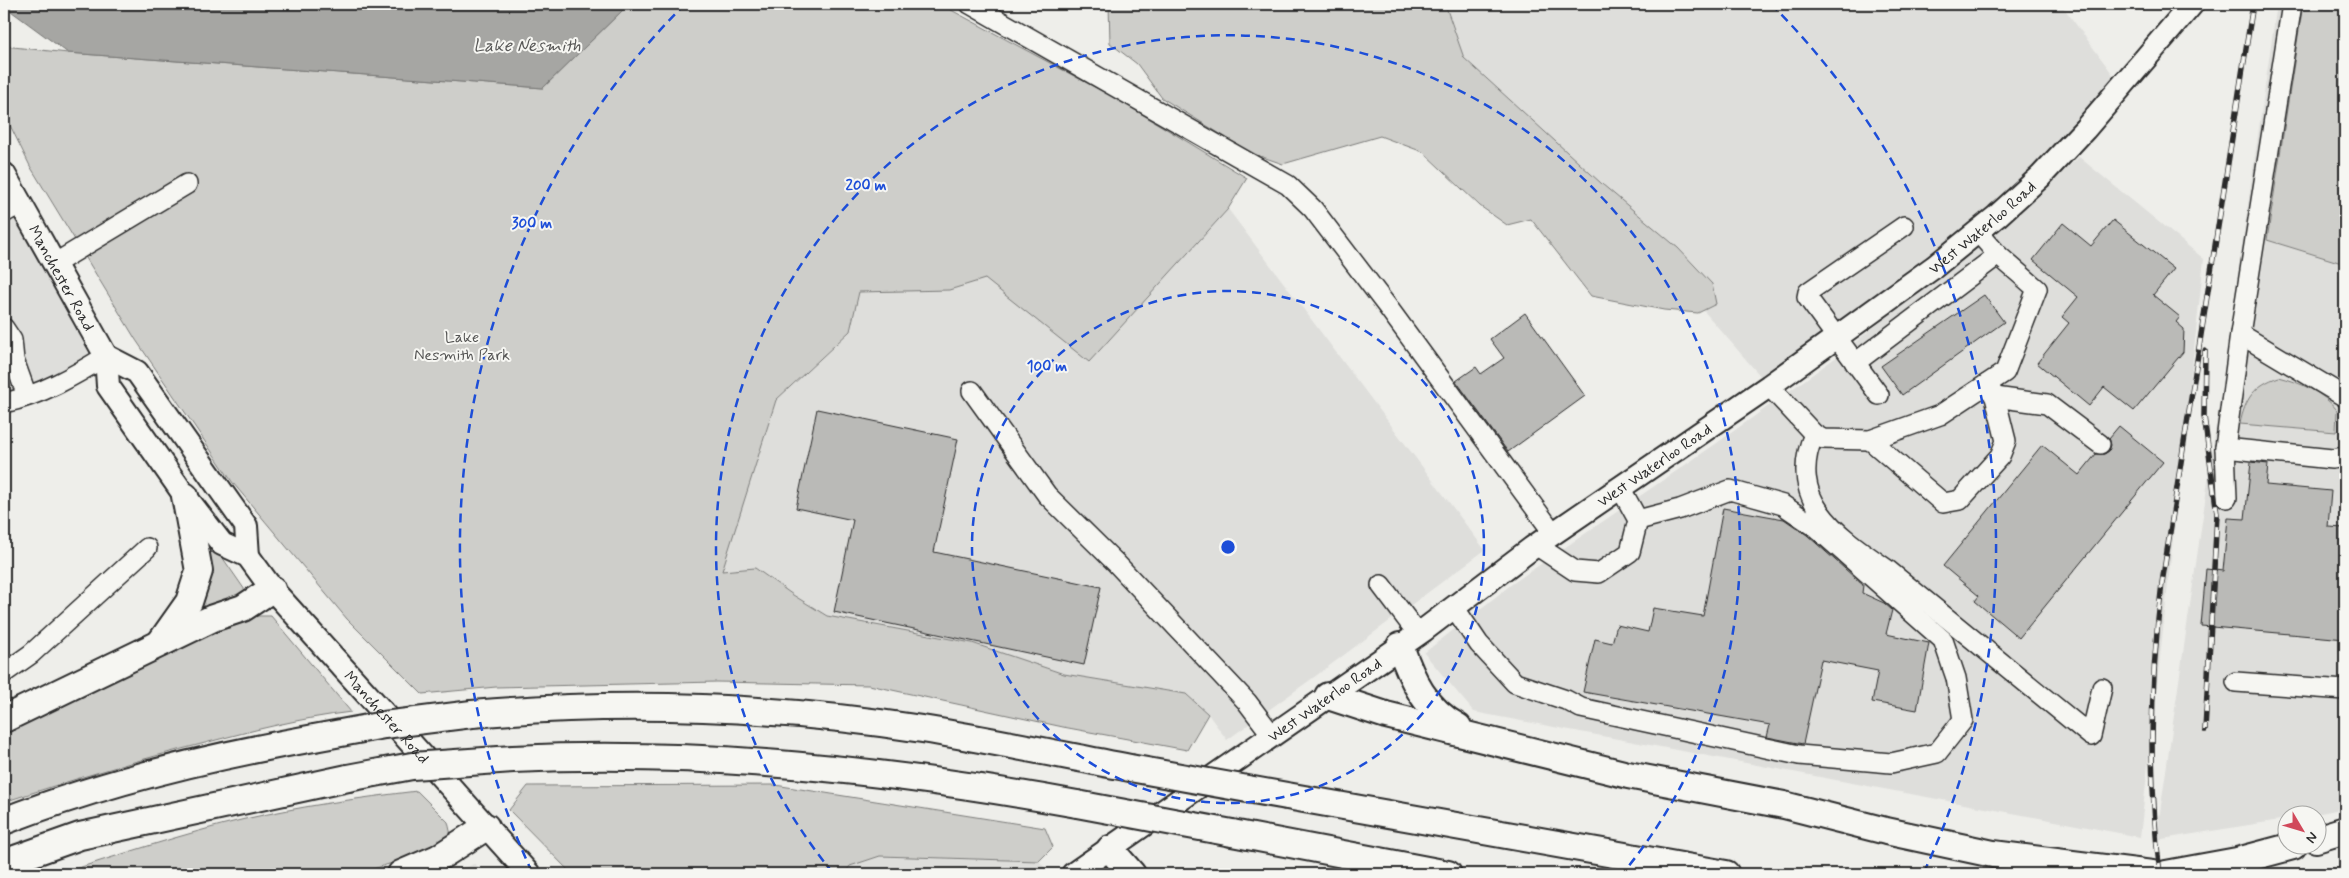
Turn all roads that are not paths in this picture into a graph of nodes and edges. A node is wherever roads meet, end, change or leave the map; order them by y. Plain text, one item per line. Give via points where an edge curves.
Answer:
1 (970, 4) edge
2 (2192, 4) edge
3 (2292, 4) edge
4 (4, 174) edge
5 (187, 184) dead end
6 (12, 208) edge
7 (1904, 226) dead end
8 (1978, 232) junction
9 (1998, 255) junction
10 (54, 264) junction
11 (1910, 285) junction
12 (1927, 308) junction
13 (4, 328) edge
14 (2240, 334) junction
15 (1836, 338) junction
16 (106, 356) junction
17 (1855, 363) junction
18 (1769, 386) junction
19 (1991, 390) junction
20 (972, 391) dead end
21 (1879, 395) dead end
22 (27, 396) junction
23 (2345, 397) edge
24 (4, 403) edge
25 (1814, 434) junction
26 (1870, 440) junction
27 (2100, 444) dead end
28 (2225, 448) junction
29 (2345, 457) edge
30 (1621, 489) junction
31 (185, 496) junction
32 (2227, 498) dead end
33 (1638, 520) junction
34 (1545, 540) junction
35 (147, 548) dead end
36 (248, 556) junction
37 (1382, 585) dead end
38 (272, 589) junction
39 (1454, 607) junction
40 (1409, 640) junction
41 (160, 644) junction
42 (5, 671) edge
43 (2236, 682) dead end
44 (2102, 688) dead end
45 (2345, 690) edge
46 (1328, 696) junction
47 (4, 719) edge
48 (1272, 735) junction
49 (1484, 739) junction
50 (4, 821) edge
51 (486, 827) junction
52 (2345, 830) edge
53 (2326, 836) edge
54 (1110, 849) junction
55 (2276, 851) edge
56 (4, 863) edge
57 (401, 874) edge
58 (529, 874) edge
59 (1073, 874) edge
60 (1132, 874) edge
61 (1448, 874) edge
62 (1726, 874) edge
63 (2152, 874) edge
64 (2166, 874) edge

1 - 34 street via 1288,185 1313,210 1387,306
2 - 8 main road, West Waterloo Road via 2040,177
3 - 14 street
4 - 6 main road, Manchester Road
5 - 10 street
6 - 10 main road, Manchester Road
7 - 15 street via 1808,292 1807,297
8 - 9 street
8 - 11 main road, West Waterloo Road
9 - 12 street
9 - 19 street via 2037,288 2005,372
10 - 16 main road, Manchester Road
11 - 12 street
11 - 15 main road, West Waterloo Road
12 - 17 street
13 - 22 street via 12,340 14,360
14 - 23 street
14 - 28 street
15 - 17 street
15 - 18 main road, West Waterloo Road
16 - 22 street via 68,380
16 - 31 main road, Manchester Road via 108,386
16 - 36 main road via 137,372 246,526
17 - 21 street
18 - 25 street
18 - 30 main road, West Waterloo Road
19 - 26 street via 1940,415
19 - 26 street via 2006,441 2000,456 1960,500 1943,503
19 - 27 street via 2047,404
20 - 48 street via 1047,494 1240,695
22 - 24 street
25 - 26 street via 1823,439
25 - 44 street via 1808,447 1806,472 1813,503 1824,519 1858,549 2092,736
28 - 29 street via 2332,459
28 - 32 street
30 - 33 street
30 - 34 main road, West Waterloo Road
31 - 36 main road, Manchester Road via 222,544
31 - 41 highway via 199,571 189,602
33 - 34 street via 1630,552 1599,573 1576,571
33 - 39 street via 1680,509 1730,490 1783,505 1814,526 1943,640 1956,678 1963,720 1937,753 1891,763 1799,755 1581,708 1515,683 1479,644
34 - 39 main road, West Waterloo Road
35 - 42 street via 31,654
36 - 38 main road, Manchester Road
37 - 40 street
38 - 41 highway via 243,608 213,618
38 - 51 main road, Manchester Road
39 - 40 main road, West Waterloo Road
40 - 46 main road, West Waterloo Road
40 - 49 highway via 1409,671 1429,705 1445,720
41 - 47 highway
43 - 45 street
46 - 48 main road, West Waterloo Road
46 - 49 highway via 1386,715
48 - 54 main road, West Waterloo Road
49 - 63 highway via 1628,775 1775,803 1993,854
50 - 62 highway, bridge via 136,777 239,751 384,725 528,709 680,707 818,716 922,729
51 - 57 highway via 438,858
51 - 58 main road, Manchester Road
52 - 53 highway
54 - 59 main road, West Waterloo Road
54 - 60 highway
55 - 64 highway
56 - 61 highway, bridge via 80,836 412,766 594,755 836,768 986,788

